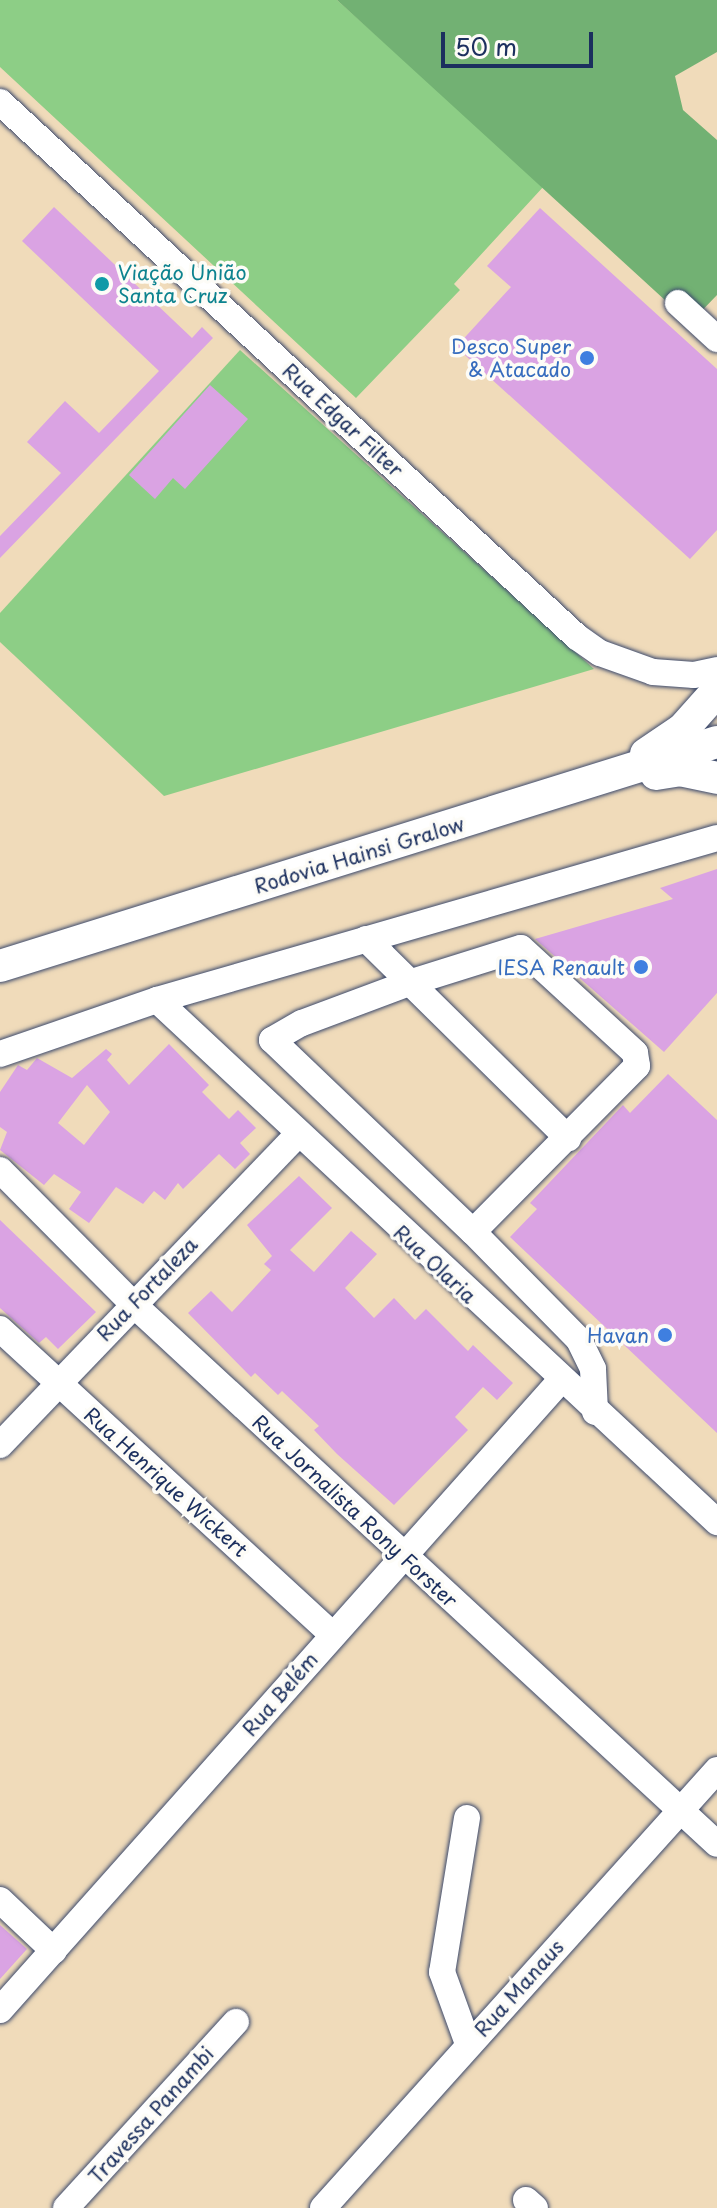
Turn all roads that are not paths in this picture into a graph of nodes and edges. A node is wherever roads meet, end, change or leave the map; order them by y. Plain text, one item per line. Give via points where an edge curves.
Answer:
1 (0, 102) edge
2 (678, 303) dead end
3 (717, 339) edge
4 (717, 684) edge
5 (715, 748) edge
6 (717, 778) edge
7 (567, 790) junction
8 (717, 838) edge
9 (366, 939) junction
10 (0, 966) edge
11 (409, 983) junction
12 (157, 1000) junction
13 (0, 1054) edge
14 (297, 1135) junction
15 (568, 1138) junction
16 (0, 1170) edge
17 (473, 1232) junction
18 (133, 1304) junction
19 (0, 1329) edge
20 (561, 1380) junction
21 (58, 1383) junction
22 (595, 1412) junction
23 (0, 1445) edge
24 (717, 1522) edge
25 (403, 1555) junction
26 (332, 1634) junction
27 (717, 1770) edge
28 (681, 1811) junction
29 (467, 1818) dead end
30 (717, 1844) edge
31 (0, 1900) edge
32 (54, 1951) junction
33 (0, 2010) edge
34 (236, 2022) dead end
35 (468, 2044) junction
36 (66, 2208) edge
37 (323, 2208) edge

1 - 4 street, Rua Edgar Filter via 577,637 600,653 653,672 694,675
2 - 3 street
4 - 5 street via 705,723
4 - 7 main road via 659,746
5 - 7 main road, Rodovia Hainsi Gralow
6 - 7 main road via 680,770
7 - 10 main road, Rodovia Hainsi Gralow
8 - 9 street
9 - 11 street
9 - 12 street
11 - 15 street
11 - 15 street via 521,948 635,1053 637,1066
11 - 17 street via 302,1023 272,1040
12 - 13 street
12 - 14 street, Rua Olaria
14 - 18 street, Rua Fortaleza
14 - 20 street, Rua Olaria
15 - 17 street
16 - 18 street, Rua Jornalista Rony Forster
17 - 22 street via 579,1340 593,1369
18 - 21 street, Rua Fortaleza
18 - 25 street, Rua Jornalista Rony Forster
19 - 21 street, Rua Henrique Wickert
20 - 22 street, Rua Olaria
20 - 25 street, Rua Belém
21 - 23 street, Rua Fortaleza
21 - 26 street, Rua Henrique Wickert
22 - 24 street, Rua Olaria
25 - 26 street, Rua Belém
25 - 28 street, Rua Jornalista Rony Forster
26 - 32 street, Rua Belém
27 - 28 street, Rua Manaus
28 - 30 street, Rua Jornalista Rony Forster
28 - 35 street, Rua Manaus
29 - 35 street via 442,1972
31 - 32 street
32 - 33 street, Rua Belém
34 - 36 street, Travessa Panambi
35 - 37 street, Rua Manaus

